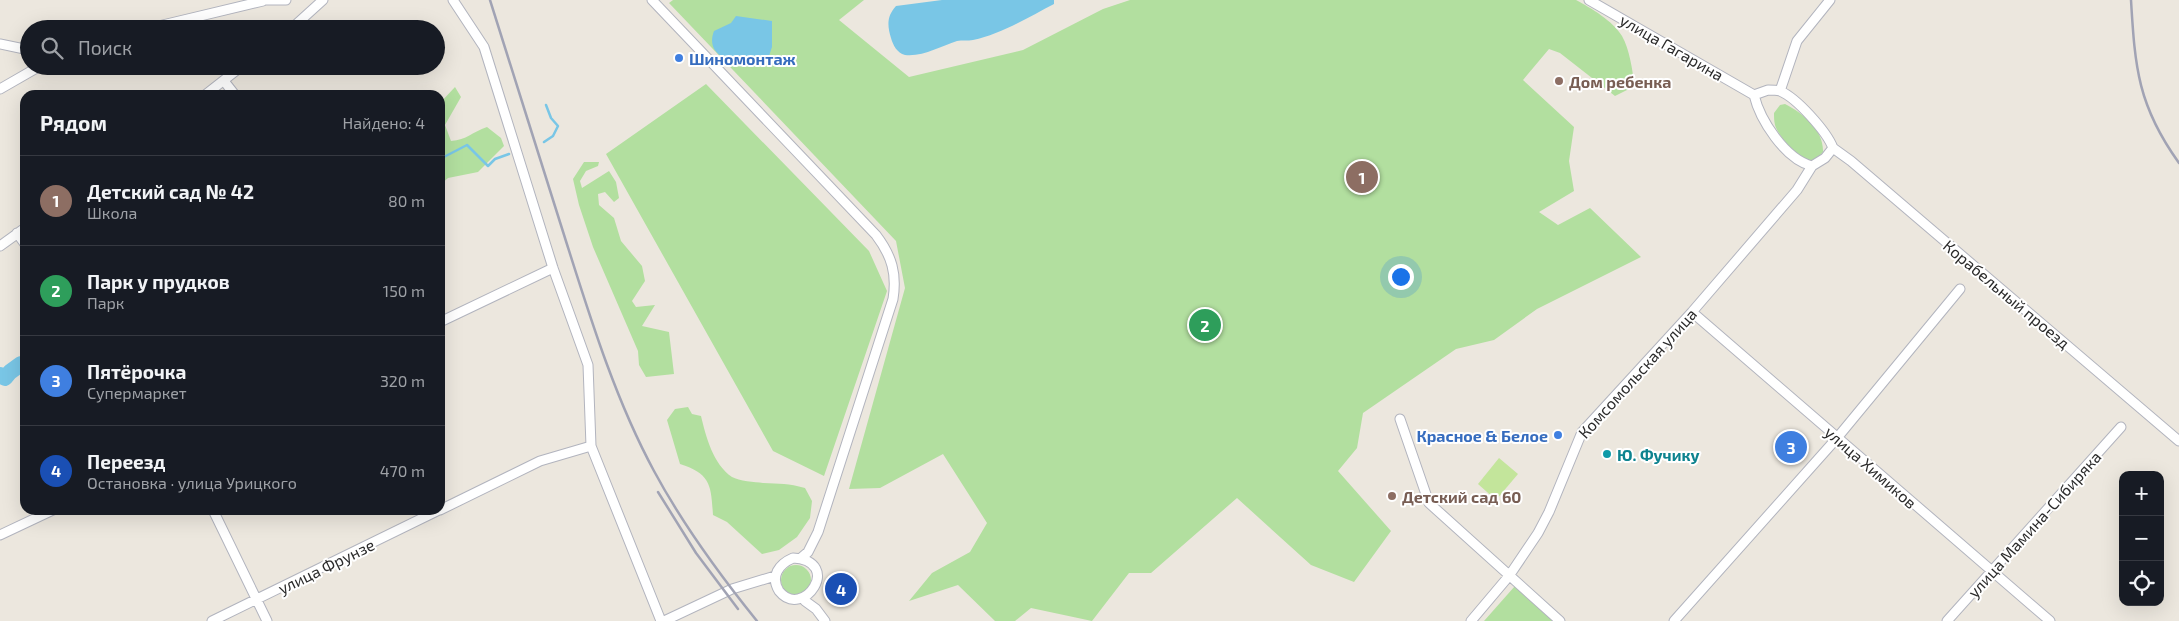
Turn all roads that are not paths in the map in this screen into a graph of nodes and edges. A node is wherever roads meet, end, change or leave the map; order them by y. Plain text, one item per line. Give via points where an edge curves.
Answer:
1 (286, 0) edge
2 (323, 0) edge
3 (453, 0) edge
4 (652, 0) edge
5 (1589, 0) edge
6 (1830, 0) edge
7 (260, 1) edge
8 (183, 20) edge
9 (303, 20) edge
10 (0, 44) edge
11 (20, 48) edge
12 (24, 75) edge
13 (230, 75) edge
14 (224, 80) junction
15 (0, 89) edge
16 (211, 90) edge
17 (231, 90) edge
18 (1780, 91) junction
19 (1754, 95) junction
20 (1833, 148) junction
21 (1812, 166) junction
22 (20, 232) edge
23 (17, 234) junction
24 (20, 238) edge
25 (0, 246) edge
26 (553, 268) junction
27 (1960, 289) dead end
28 (1692, 312) junction
29 (445, 320) edge
30 (1400, 419) dead end
31 (2121, 427) dead end
32 (1837, 438) junction
33 (2179, 441) edge
34 (591, 446) junction
35 (445, 508) edge
36 (41, 515) edge
37 (215, 515) edge
38 (430, 515) edge
39 (2, 531) edge
40 (806, 558) junction
41 (1992, 571) junction
42 (1509, 576) junction
43 (776, 580) junction
44 (813, 594) junction
45 (256, 600) junction
46 (805, 601) junction
47 (816, 609) junction
48 (212, 621) edge
49 (267, 621) edge
50 (662, 621) edge
51 (825, 621) edge
52 (1471, 621) edge
53 (1560, 621) edge
54 (1674, 621) edge
55 (1947, 621) edge
56 (2050, 621) edge

1 - 7 street
2 - 9 street
3 - 26 street via 484,48
4 - 40 street via 876,236 894,266 893,299 818,532
5 - 19 street, улица Гагарина
6 - 18 street via 1797,41
7 - 8 street
10 - 11 street
12 - 15 street
13 - 14 street
14 - 16 street
14 - 17 street
18 - 19 street via 1768,90
18 - 20 street, Корабельный проезд via 1798,104 1830,140
19 - 21 street via 1765,125 1803,163
20 - 21 street, Комсомольская улица via 1826,158
20 - 33 street, Корабельный проезд
21 - 28 street, Комсомольская улица via 1797,190
22 - 23 street
23 - 24 street
23 - 25 street
26 - 29 street
26 - 34 street via 588,365
27 - 32 street
28 - 32 street, улица Химиков
28 - 42 street, Комсомольская улица via 1582,432 1549,512
30 - 42 street via 1429,503
31 - 41 street, улица Мамина-Сибиряка
32 - 41 street, улица Химиков
32 - 54 street
34 - 35 street, улица Фрунзе via 540,460
34 - 50 street
36 - 39 street
37 - 45 street
38 - 45 street, улица Фрунзе
40 - 43 street via 783,562 778,567
40 - 44 street via 817,577
41 - 55 street, улица Мамина-Сибиряка
41 - 56 street, улица Химиков
42 - 52 street, Комсомольская улица
42 - 53 street
43 - 46 street via 784,597 797,603
43 - 50 street via 765,579 732,589
44 - 46 street
44 - 47 street
45 - 48 street, улица Фрунзе
45 - 49 street
46 - 47 street
47 - 51 street

